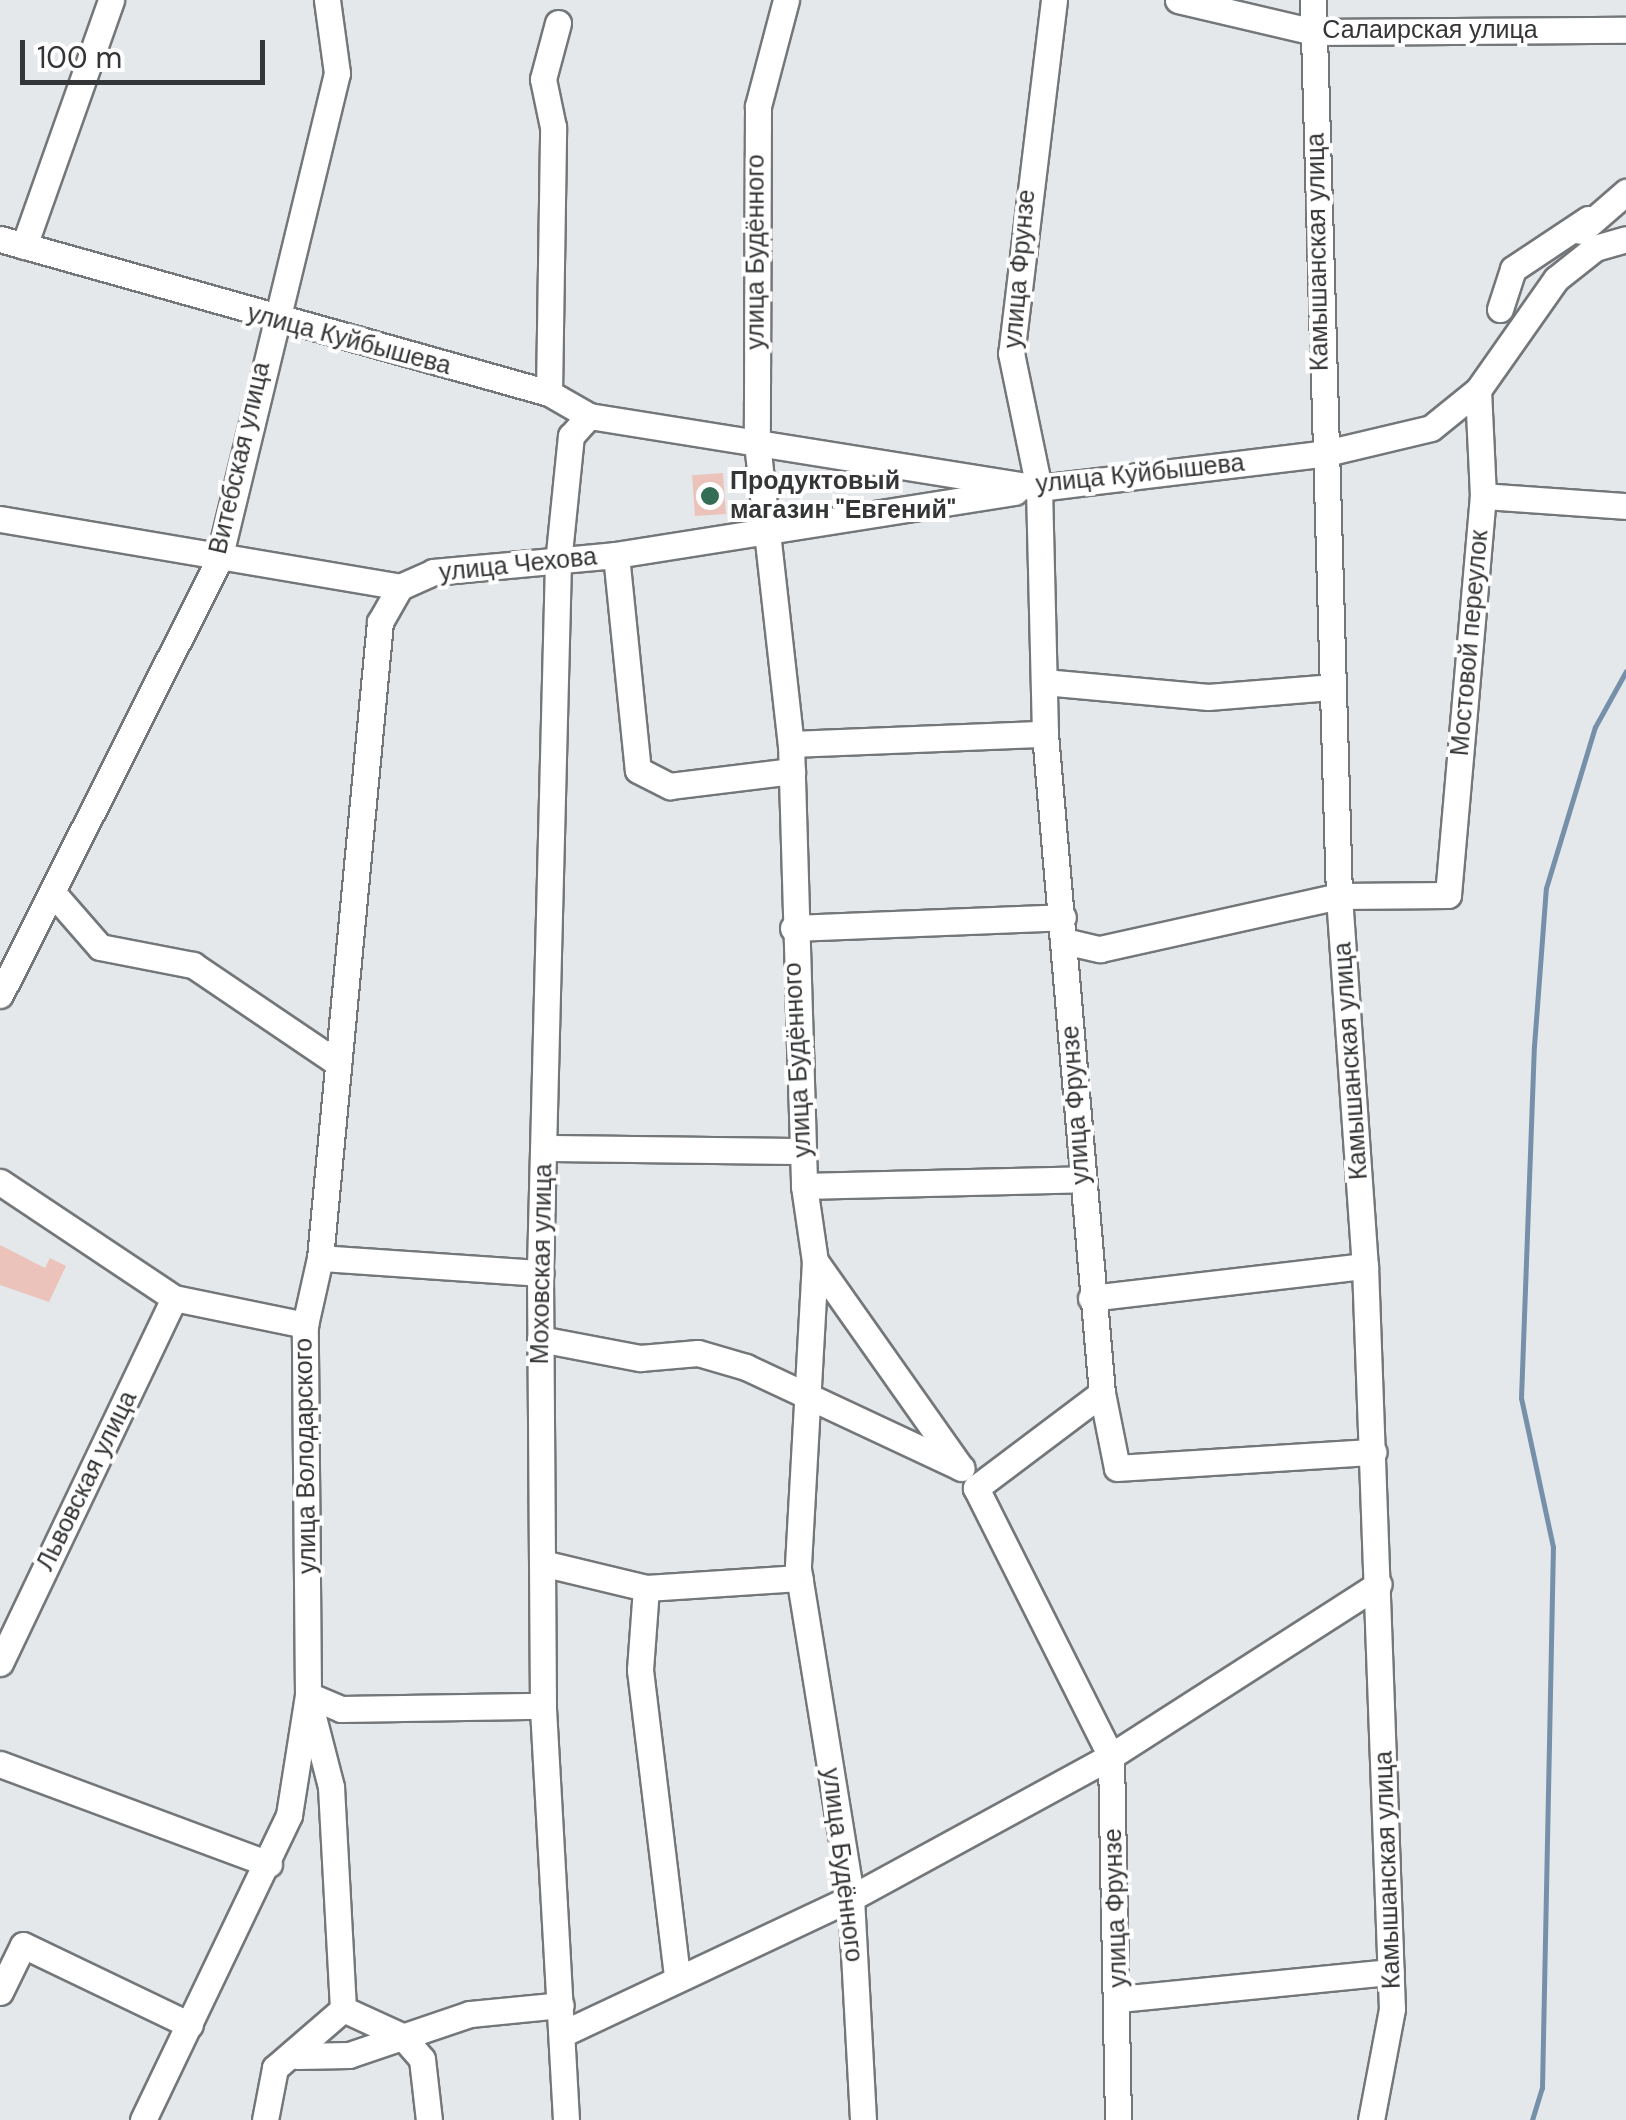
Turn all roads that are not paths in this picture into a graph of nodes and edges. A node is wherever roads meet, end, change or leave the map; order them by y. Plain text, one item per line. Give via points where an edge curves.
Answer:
1 (112, 0) edge
2 (327, 0) edge
3 (786, 0) edge
4 (1054, 0) edge
5 (1178, 0) edge
6 (1313, 0) edge
7 (558, 23) dead end
8 (1626, 30) edge
9 (1314, 32) junction
10 (1626, 192) edge
11 (1588, 219) junction
12 (1626, 239) edge
13 (12, 243) edge
14 (1564, 273) junction
15 (1500, 310) dead end
16 (272, 320) junction
17 (1478, 390) junction
18 (549, 393) junction
19 (589, 416) junction
20 (756, 443) junction
21 (1322, 454) junction
22 (1039, 488) junction
23 (1482, 496) junction
24 (1626, 506) edge
25 (0, 519) edge
26 (768, 530) junction
27 (616, 555) junction
28 (219, 559) junction
29 (558, 562) junction
30 (400, 586) junction
31 (1044, 682) junction
32 (1331, 687) junction
33 (1045, 734) junction
34 (791, 744) junction
35 (792, 771) junction
36 (52, 892) junction
37 (1339, 896) junction
38 (793, 928) junction
39 (1063, 929) junction
40 (0, 996) edge
41 (338, 1063) junction
42 (544, 1148) junction
43 (802, 1151) junction
44 (1082, 1178) junction
45 (0, 1182) edge
46 (804, 1186) junction
47 (320, 1258) junction
48 (815, 1261) junction
49 (1365, 1266) junction
50 (540, 1273) junction
51 (174, 1298) junction
52 (1092, 1298) junction
53 (304, 1325) junction
54 (540, 1339) junction
55 (1102, 1393) junction
56 (807, 1403) junction
57 (1374, 1452) junction
58 (969, 1478) junction
59 (542, 1563) junction
60 (800, 1578) junction
61 (1379, 1584) junction
62 (646, 1588) junction
63 (0, 1663) edge
64 (308, 1695) junction
65 (543, 1706) junction
66 (1112, 1756) junction
67 (0, 1764) edge
68 (270, 1864) junction
69 (852, 1898) junction
70 (1391, 1972) junction
71 (678, 1977) junction
72 (0, 1992) edge
73 (1120, 1999) junction
74 (562, 2004) junction
75 (342, 2008) junction
76 (190, 2025) junction
77 (564, 2032) junction
78 (402, 2036) junction
79 (296, 2056) junction
80 (144, 2120) edge
81 (265, 2120) edge
82 (429, 2120) edge
83 (566, 2120) edge
84 (863, 2120) edge
85 (1118, 2120) edge
86 (1371, 2120) edge

1 - 13 street
2 - 16 street, Витебская улица via 337,73
3 - 20 street, улица Будённого via 758,106
4 - 22 street, улица Фрунзе via 1011,353
5 - 9 street, Салаирская улица
6 - 9 street, Камышанская улица
7 - 18 street via 543,78 553,127
8 - 9 street, Салаирская улица
9 - 21 street, Камышанская улица
10 - 11 street
11 - 14 street
11 - 15 street via 1513,269
12 - 14 street, улица Куйбышева
13 - 16 street, улица Куйбышева
14 - 17 street, улица Куйбышева
16 - 18 street, улица Куйбышева
16 - 28 street, Витебская улица
17 - 21 street, улица Куйбышева via 1432,428
17 - 23 street, Мостовой переулок
18 - 19 street, улица Куйбышева
19 - 20 street, улица Куйбышева
19 - 29 street, Моховская улица via 570,436
20 - 22 street, улица Куйбышева
20 - 26 street, улица Будённого
21 - 22 street, улица Куйбышева
21 - 32 street, Камышанская улица
22 - 26 street, улица Чехова
22 - 31 street, улица Фрунзе
23 - 24 street
23 - 37 street, Мостовой переулок via 1448,894
25 - 28 street, улица Чехова
26 - 27 street, улица Чехова
26 - 34 street, улица Будённого
27 - 29 street, улица Чехова
27 - 35 street via 638,770 670,786
28 - 30 street, улица Чехова
28 - 36 street, Витебская улица
29 - 30 street, улица Чехова via 433,572
29 - 42 street, Моховская улица
30 - 41 street, улица Володарского via 380,622
31 - 32 street via 1208,698
31 - 33 street, улица Фрунзе
32 - 37 street, Камышанская улица
33 - 34 street
33 - 39 street, улица Фрунзе
34 - 35 street, улица Будённого
35 - 38 street, улица Будённого
36 - 40 street, Витебская улица
36 - 41 street via 100,947 192,965
37 - 39 street via 1100,949
37 - 49 street, Камышанская улица
38 - 39 street
38 - 43 street, улица Будённого
39 - 44 street, улица Фрунзе
41 - 47 street, улица Володарского
42 - 43 street
42 - 50 street, Моховская улица
43 - 46 street, улица Будённого
44 - 46 street
44 - 52 street, улица Фрунзе
45 - 51 street
46 - 48 street, улица Будённого
47 - 50 street
47 - 53 street, улица Володарского
48 - 56 street, улица Будённого
48 - 58 street, улица Фрунзе
49 - 52 street
49 - 57 street, Камышанская улица
50 - 54 street, Моховская улица
51 - 53 street
51 - 63 street, Львовская улица
52 - 55 street, улица Фрунзе
53 - 64 street, улица Володарского
54 - 56 street via 640,1358 698,1353 746,1367
54 - 59 street, Моховская улица
55 - 57 street, улица Фрунзе via 1118,1468
55 - 58 street
56 - 58 street
56 - 60 street, улица Будённого
57 - 61 street, Камышанская улица
58 - 66 street, улица Фрунзе
59 - 62 street
59 - 65 street, Моховская улица
60 - 62 street
60 - 69 street, улица Будённого
61 - 66 street
61 - 70 street, Камышанская улица
62 - 71 street via 640,1670
64 - 65 street via 341,1710
64 - 68 street, улица Володарского via 290,1815
64 - 75 street via 330,1787
65 - 74 street, Моховская улица
66 - 69 street
66 - 73 street, улица Фрунзе
67 - 68 street
68 - 76 street, улица Володарского
69 - 71 street
69 - 84 street, улица Будённого
70 - 73 street
70 - 86 street, Камышанская улица
71 - 77 street
72 - 76 street via 23,1944
73 - 85 street, улица Фрунзе
74 - 77 street, Моховская улица
74 - 78 street via 470,2014
75 - 78 street
75 - 79 street
76 - 80 street, улица Володарского
77 - 83 street, Моховская улица
78 - 79 street via 349,2055
78 - 82 street via 422,2058
79 - 81 street via 267,2081

